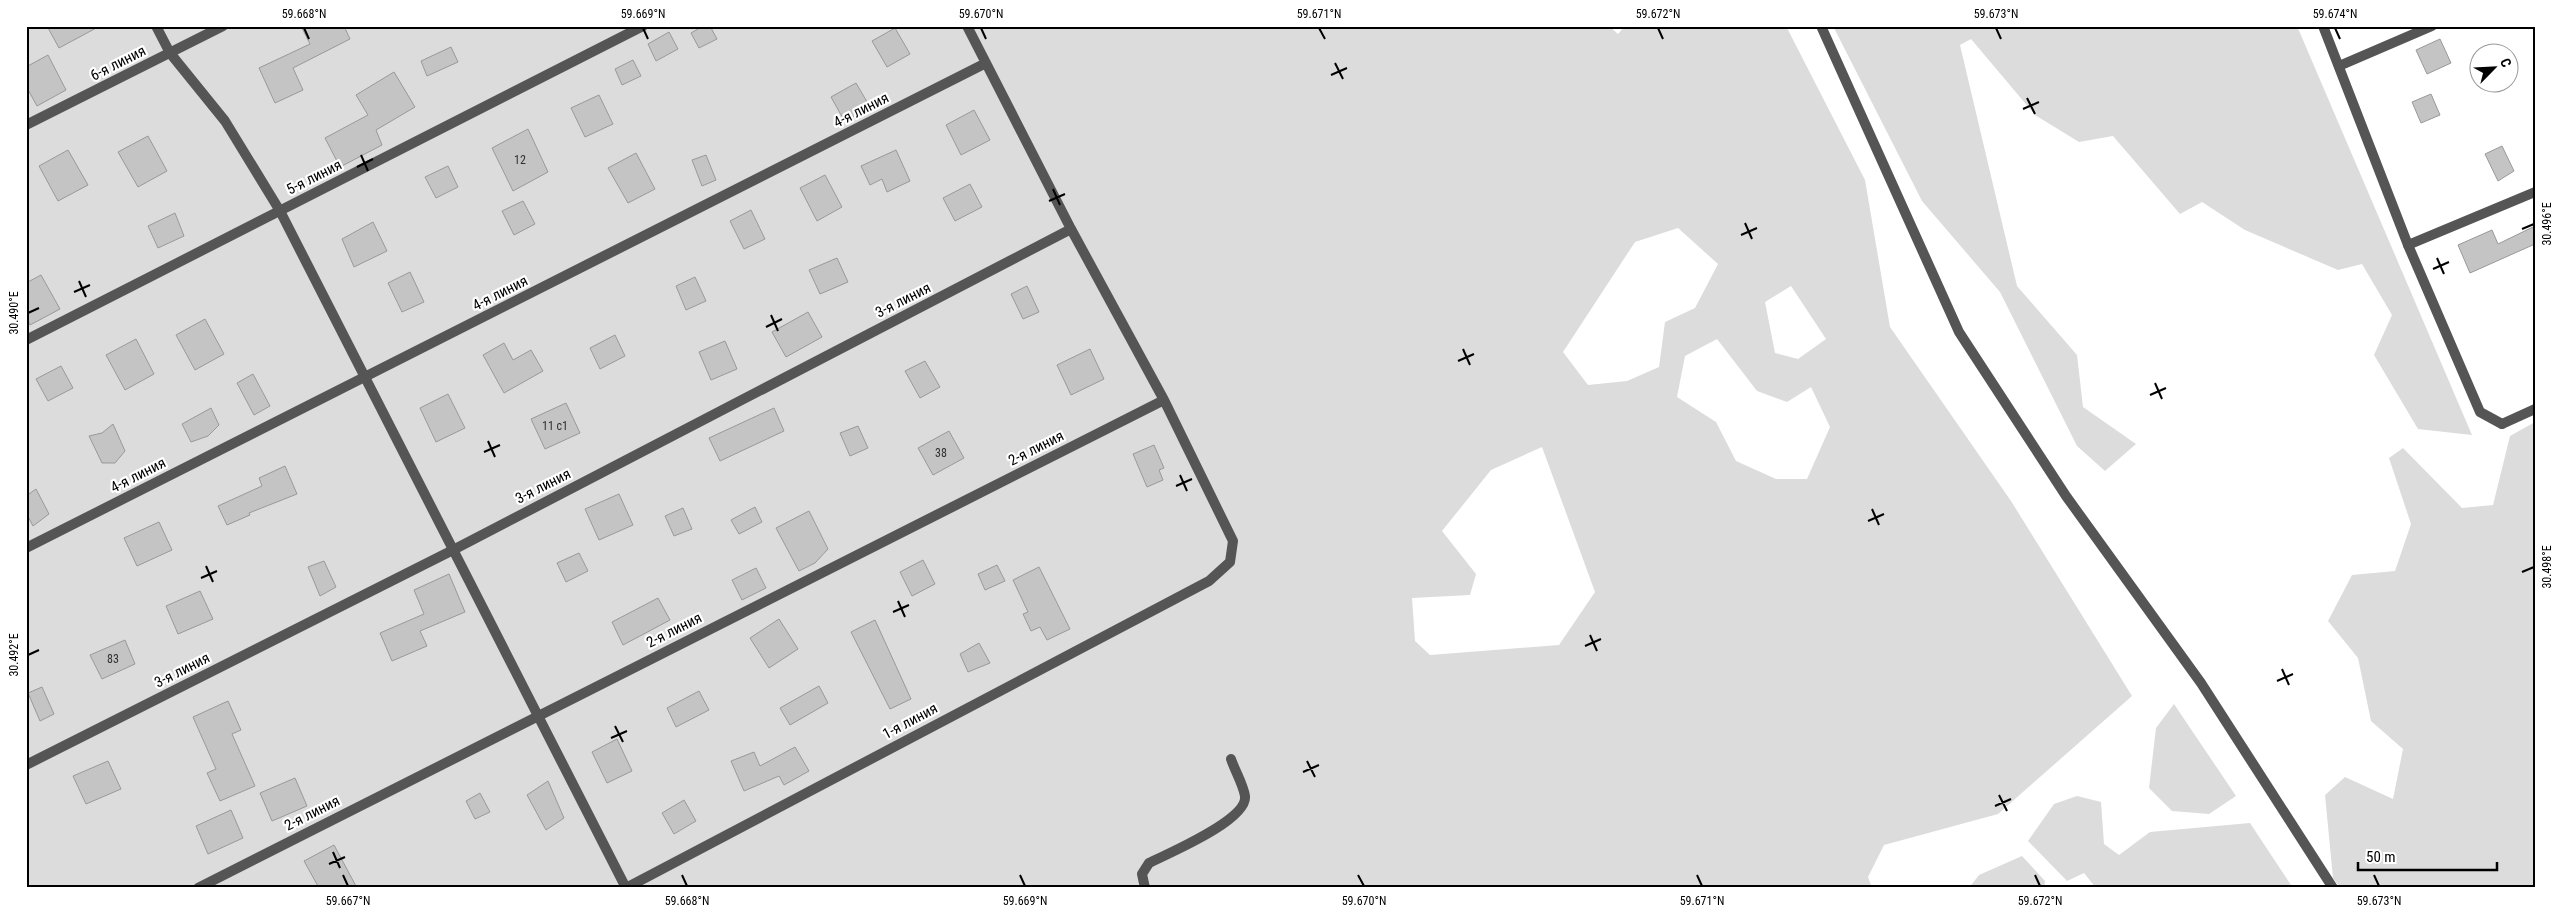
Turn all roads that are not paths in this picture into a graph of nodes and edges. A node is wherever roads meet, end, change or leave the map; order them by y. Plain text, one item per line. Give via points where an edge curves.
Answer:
1 (156, 26) edge
2 (223, 26) edge
3 (643, 26) edge
4 (967, 26) edge
5 (1821, 26) edge
6 (2323, 26) edge
7 (2432, 26) edge
8 (170, 53) junction
9 (986, 63) junction
10 (2339, 66) junction
11 (26, 125) edge
12 (2535, 192) edge
13 (280, 211) junction
14 (1071, 229) junction
15 (2408, 244) junction
16 (26, 340) edge
17 (364, 379) junction
18 (1164, 400) junction
19 (2535, 409) edge
20 (26, 548) edge
21 (453, 550) junction
22 (536, 716) junction
23 (1231, 759) dead end
24 (26, 765) edge
25 (198, 888) edge
26 (626, 888) edge
27 (1145, 888) edge
28 (2333, 888) edge

1 - 8 street
2 - 8 street, 6-я линия
3 - 13 street, 5-я линия
4 - 9 street, 1-я линия
5 - 28 street via 1959,332 2066,496 2202,683
6 - 10 street
7 - 10 street
8 - 11 street, 6-я линия
8 - 13 street via 225,121
9 - 14 street, 1-я линия
9 - 17 street, 4-я линия
10 - 15 street
12 - 15 street
13 - 16 street, 5-я линия
13 - 17 street
14 - 18 street, 1-я линия
14 - 21 street, 3-я линия
15 - 19 street via 2480,412 2502,424
17 - 20 street, 4-я линия
17 - 21 street
18 - 22 street, 2-я линия
18 - 26 street, 1-я линия via 1233,541 1230,562 1209,581
21 - 22 street
21 - 24 street, 3-я линия
22 - 25 street, 2-я линия
22 - 26 street
23 - 27 street via 1245,797 1242,809 1228,822 1149,863 1142,874

